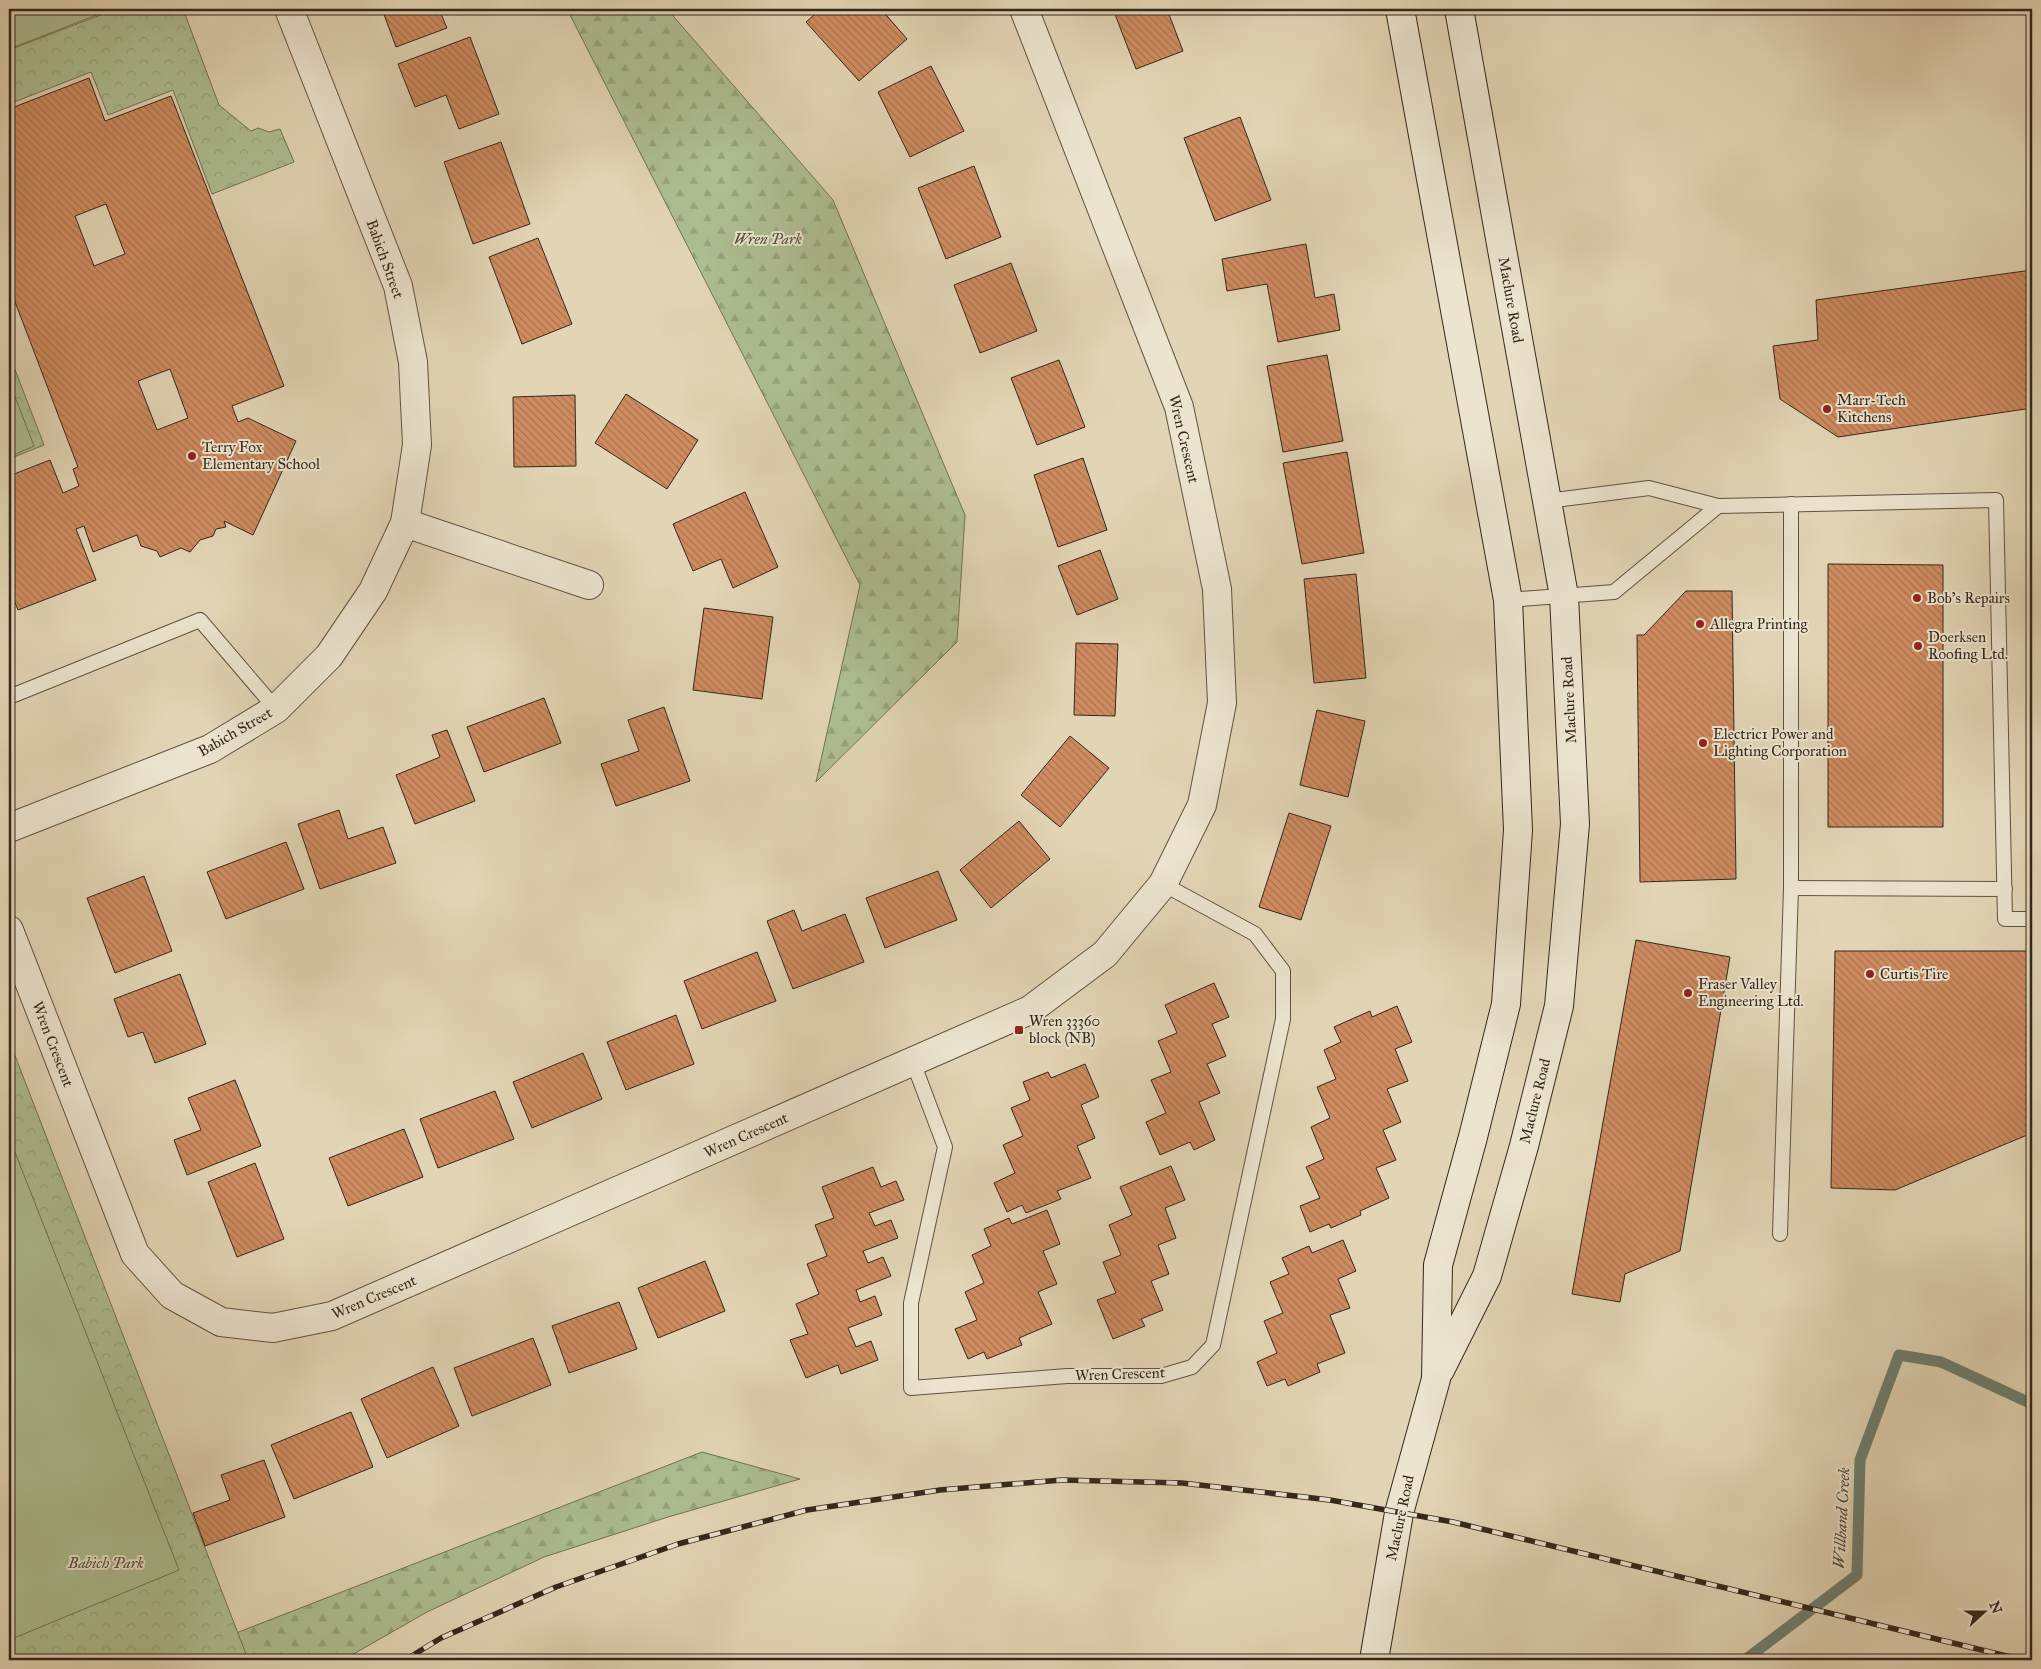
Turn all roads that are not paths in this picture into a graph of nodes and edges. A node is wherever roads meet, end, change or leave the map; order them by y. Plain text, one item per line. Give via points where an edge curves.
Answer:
1 (289, 9) edge
2 (1024, 9) edge
3 (1400, 9) edge
4 (1459, 9) edge
5 (1547, 501) junction
6 (1791, 504) junction
7 (1718, 506) junction
8 (405, 523) junction
9 (589, 585) dead end
10 (1564, 596) junction
11 (1508, 600) junction
12 (9, 697) edge
13 (276, 709) junction
14 (9, 828) edge
15 (1163, 884) junction
16 (1791, 888) junction
17 (2005, 888) junction
18 (2032, 919) edge
19 (9, 930) edge
20 (913, 1062) junction
21 (1780, 1234) dead end
22 (1436, 1379) junction
23 (1374, 1660) edge

1 - 8 street, Babich Street via 398,286 413,362 416,445
2 - 15 street, Wren Crescent via 1179,407 1217,589 1222,703 1202,805
3 - 11 street, Maclure Road
4 - 5 street, Maclure Road
5 - 7 lane via 1649,488
5 - 10 street, Maclure Road
6 - 7 lane
6 - 16 lane
6 - 17 lane via 1996,500
7 - 10 lane via 1614,592
8 - 9 street
8 - 13 street, Babich Street via 373,591 329,656
10 - 11 lane
10 - 22 street, Maclure Road via 1574,824 1559,1006 1487,1276
11 - 22 street, Maclure Road via 1518,830 1506,1004 1438,1265
12 - 13 lane via 200,620
13 - 14 street, Babich Street via 210,749
15 - 20 street, Wren Crescent via 1105,954 1030,1010
15 - 20 lane, Wren Crescent via 1255,934 1283,971 1283,1019 1213,1345 1192,1367 1161,1376 1067,1376 911,1388 911,1303 945,1147
16 - 17 lane
16 - 21 lane
17 - 18 lane via 2005,919
19 - 20 street, Wren Crescent via 135,1254 172,1295 221,1322 273,1328 332,1316
22 - 23 street, Maclure Road via 1399,1513

